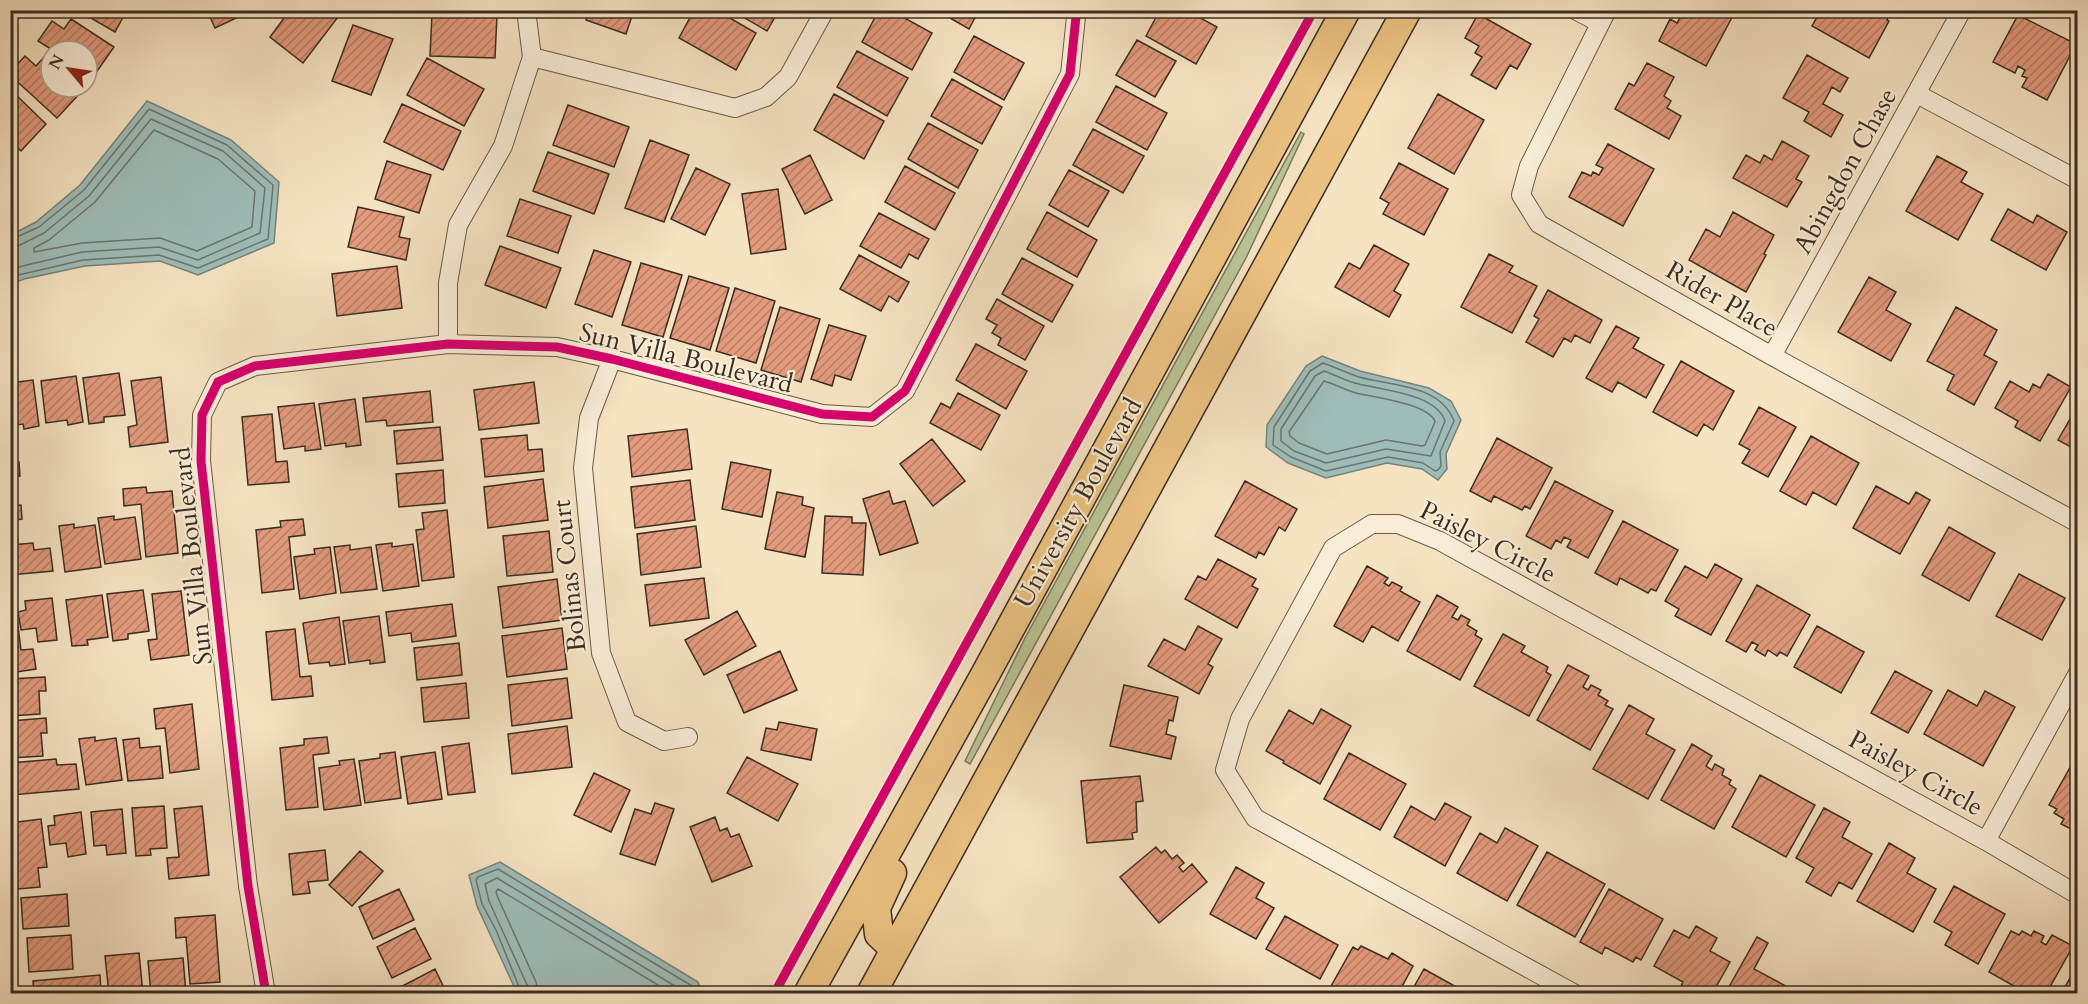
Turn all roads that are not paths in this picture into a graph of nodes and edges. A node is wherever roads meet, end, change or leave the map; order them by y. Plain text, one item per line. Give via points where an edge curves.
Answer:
1 (526, 10) edge
2 (825, 10) edge
3 (1075, 10) edge
4 (1346, 10) edge
5 (1407, 10) edge
6 (1575, 10) edge
7 (1962, 10) edge
8 (1603, 17) edge
9 (532, 57) junction
10 (1917, 94) junction
11 (2078, 180) edge
12 (448, 344) junction
13 (1772, 356) junction
14 (612, 359) junction
15 (2078, 523) edge
16 (986, 673) junction
17 (2078, 673) edge
18 (688, 737) dead end
19 (1986, 841) junction
20 (2078, 895) edge
21 (895, 949) junction
22 (266, 993) edge
23 (808, 993) edge
24 (871, 993) edge
25 (1575, 993) edge

1 - 9 street
2 - 9 street via 788,77 766,97 735,108
3 - 14 street, Sun Villa Boulevard via 1070,74 905,392 872,417 822,414
4 - 16 main road, University Boulevard
5 - 21 main road, University Boulevard
6 - 8 street
7 - 10 street, Abingdon Chase
8 - 13 street, Rider Place via 1529,166 1521,195 1539,224
9 - 12 street via 502,146 458,225 448,283
10 - 11 street
10 - 13 street, Abingdon Chase
12 - 14 street, Sun Villa Boulevard via 557,347
12 - 22 street, Sun Villa Boulevard via 255,366 218,382 202,415 206,512 248,886
13 - 15 street, Rider Place
14 - 18 street, Bolinas Court via 589,418 583,468 602,654 627,722 664,741
16 - 21 main road via 876,908 879,934
16 - 23 main road, University Boulevard
17 - 19 street
19 - 20 street, Paisley Circle
19 - 25 street, Paisley Circle via 1440,542 1398,524 1372,524 1333,548 1240,719 1225,770 1255,818
21 - 24 main road, University Boulevard

